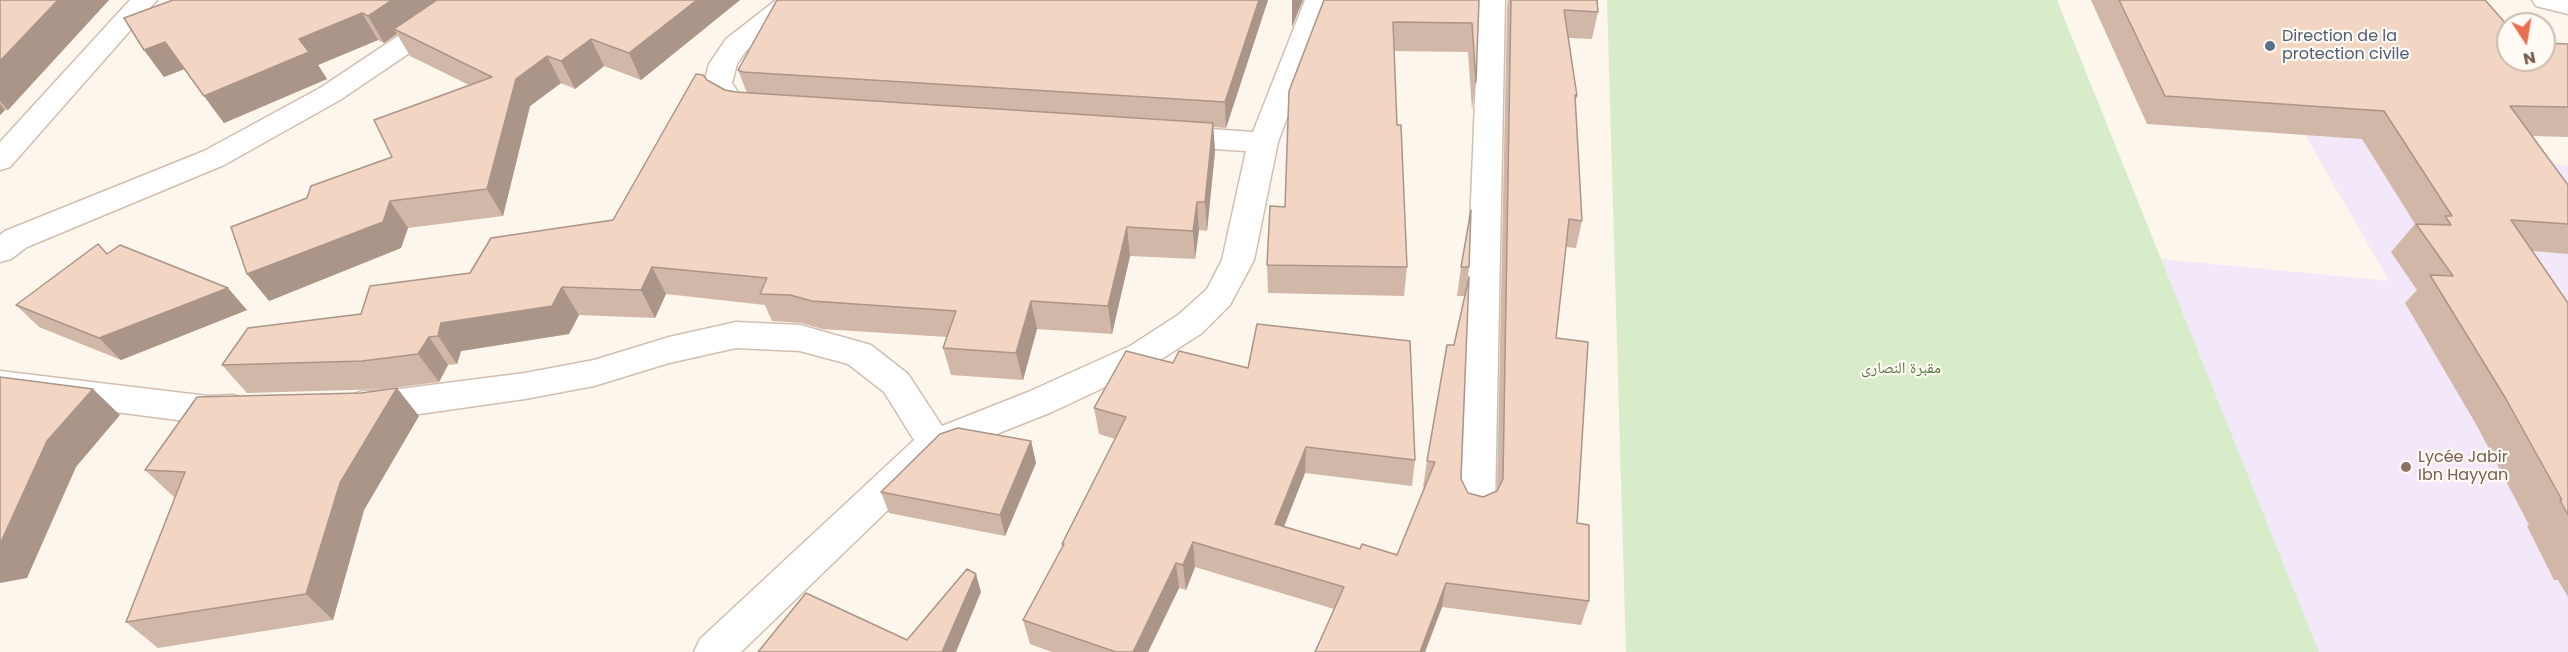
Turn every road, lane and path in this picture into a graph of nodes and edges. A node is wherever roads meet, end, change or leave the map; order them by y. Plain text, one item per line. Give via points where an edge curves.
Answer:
1 (144, 0) edge
2 (470, 0) edge
3 (792, 0) edge
4 (1318, 0) edge
5 (1492, 0) edge
6 (2545, 0) edge
7 (2568, 6) edge
8 (782, 111) edge
9 (1134, 134) edge
10 (1263, 142) junction
11 (0, 160) edge
12 (0, 251) edge
13 (0, 384) edge
14 (337, 406) edge
15 (266, 408) edge
16 (933, 444) junction
17 (1477, 505) edge
18 (714, 652) edge

1 - 11 street
2 - 12 street via 330,94 214,158 16,239
3 - 8 street via 736,45 723,64 718,84 729,100 747,109
4 - 10 street
5 - 17 street
6 - 7 street
9 - 10 street
10 - 16 street via 1238,260 1219,297 1190,324 1132,360
13 - 15 street via 208,410
14 - 16 street via 384,405 525,386 594,373 736,335 800,338 859,354 896,383
16 - 18 street

